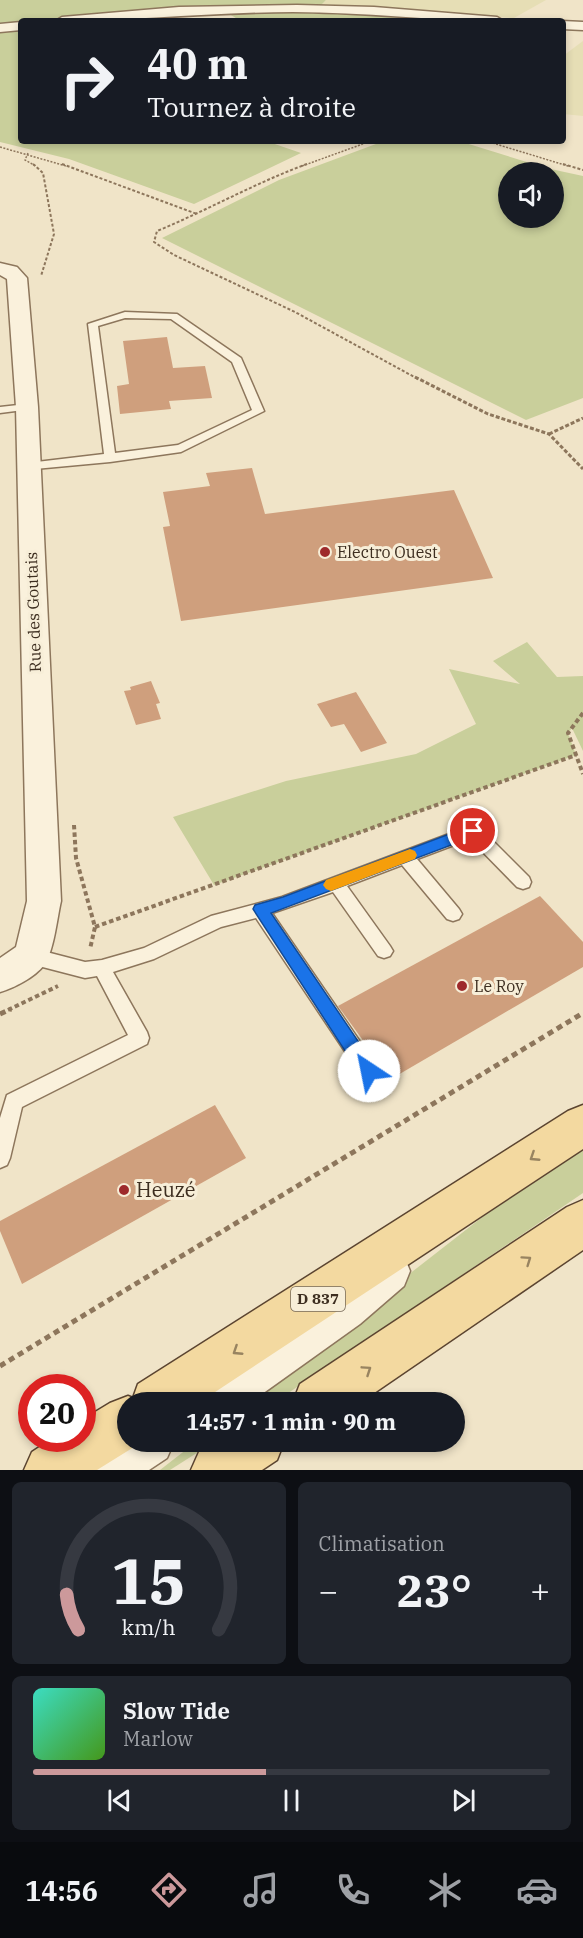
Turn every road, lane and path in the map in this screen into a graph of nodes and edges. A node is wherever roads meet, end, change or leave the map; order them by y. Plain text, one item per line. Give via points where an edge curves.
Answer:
1 (95, 18) edge
2 (460, 18) edge
3 (566, 25) edge
4 (18, 26) edge
5 (583, 26) edge
6 (0, 28) edge
7 (363, 144) edge
8 (496, 144) edge
9 (0, 147) edge
10 (28, 153) junction
11 (583, 170) edge
12 (197, 214) junction
13 (5, 270) edge
14 (41, 275) dead end
15 (27, 407) junction
16 (0, 410) edge
17 (583, 418) edge
18 (549, 434) junction
19 (110, 458) junction
20 (28, 467) junction
21 (583, 469) edge
22 (583, 713) edge
23 (576, 755) junction
24 (583, 774) edge
25 (405, 857) junction
26 (523, 882) dead end
27 (336, 883) junction
28 (260, 909) junction
29 (453, 914) dead end
30 (95, 927) dead end
31 (384, 951) dead end
32 (31, 956) junction
33 (94, 969) junction
34 (0, 977) edge
35 (583, 1013) edge
36 (369, 1071) dead end
37 (583, 1125) edge
38 (0, 1158) edge
39 (479, 1192) junction
40 (583, 1222) edge
41 (0, 1366) edge
42 (171, 1392) edge
43 (227, 1392) edge
44 (333, 1392) edge
45 (117, 1428) edge
46 (135, 1452) edge
47 (244, 1452) edge
48 (50, 1470) edge
49 (106, 1470) edge
50 (217, 1470) edge

1 - 2 street via 311,9
3 - 5 street
4 - 6 street
7 - 12 path via 265,179
8 - 11 path
9 - 10 path
10 - 12 path
10 - 14 path via 25,160 43,173 54,234
12 - 18 path via 157,231 154,242 488,414
13 - 15 street, Rue des Goutais via 17,278
15 - 16 lane
15 - 20 street, Rue des Goutais
17 - 18 path
18 - 21 path
19 - 19 lane via 181,448 258,411 237,360 172,316 125,315 93,324
19 - 20 lane
20 - 32 street, Rue des Goutais via 44,901
22 - 23 path via 568,733
23 - 24 path
23 - 30 path
25 - 26 lane via 473,831
25 - 27 lane
25 - 29 lane
27 - 28 lane
27 - 31 lane
28 - 33 lane via 217,921 148,954
28 - 36 lane
32 - 33 lane
32 - 34 street
33 - 38 lane via 140,1038 14,1101
35 - 41 path
37 -> 39 main road, D 837
39 -> 42 main road, D 837
39 - 43 street via 345,1309
44 -> 40 main road
45 - 48 main road
46 - 49 street
47 - 50 main road

